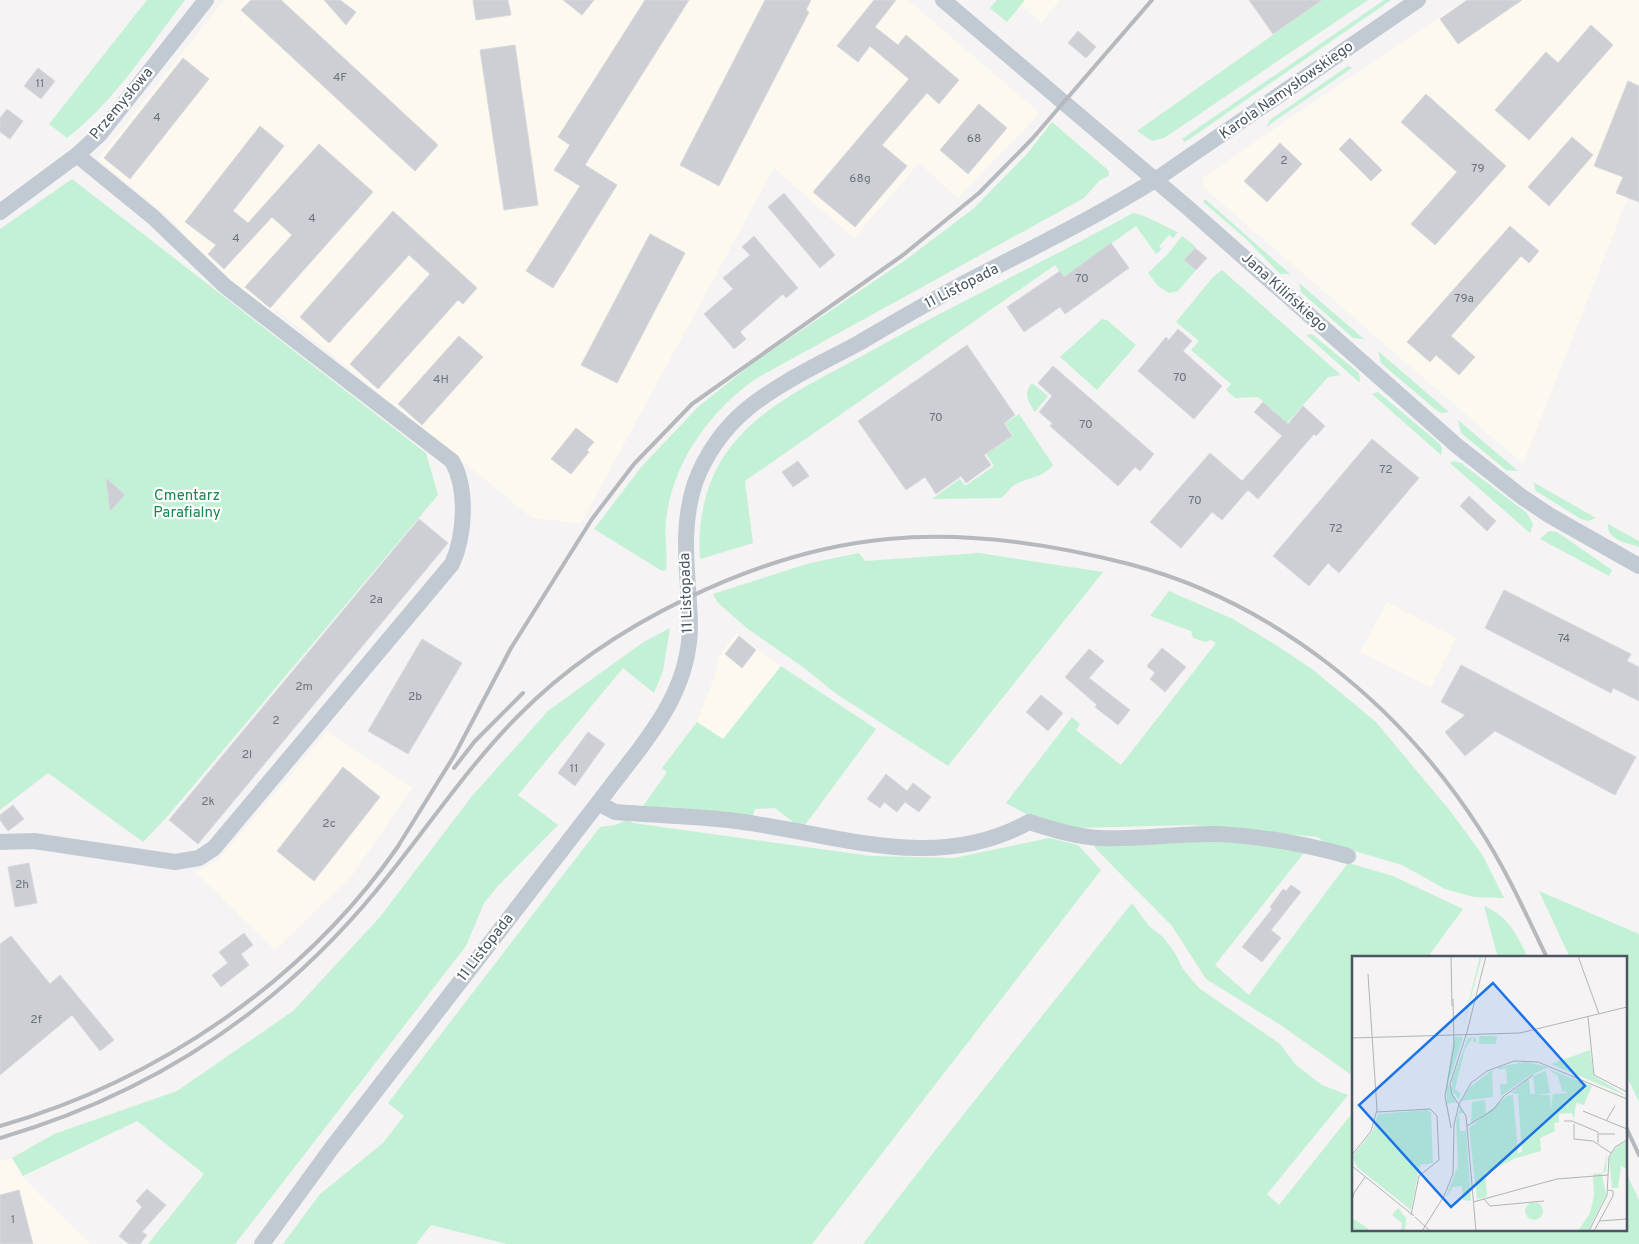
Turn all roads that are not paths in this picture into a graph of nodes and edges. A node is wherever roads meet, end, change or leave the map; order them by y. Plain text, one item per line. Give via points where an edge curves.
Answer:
1 (206, 0) edge
2 (943, 0) edge
3 (1418, 0) edge
4 (77, 155) junction
5 (1156, 180) junction
6 (0, 212) edge
7 (1639, 566) edge
8 (598, 803) junction
9 (0, 842) edge
10 (1348, 856) dead end
11 (262, 1244) edge

1 - 4 street, Przemysłowa via 108,126
2 - 5 street, Jana Kilińskiego
3 - 5 street, Karola Namysłowskiego
4 - 6 street, Przemysłowa
4 - 9 street via 148,212 232,292 452,461 462,486 460,536 452,564 206,854 175,862 34,841
5 - 7 street, Jana Kilińskiego via 1438,429 1522,497
5 - 8 street, 11 Listopada via 792,380 752,405 728,428 704,463 688,509 685,539 690,627 686,660 674,698 658,725
8 - 10 street via 615,812 729,820 869,846 936,847 971,843 999,837 1029,822 1099,838 1179,834 1271,839
8 - 11 street, 11 Listopada via 331,1149

